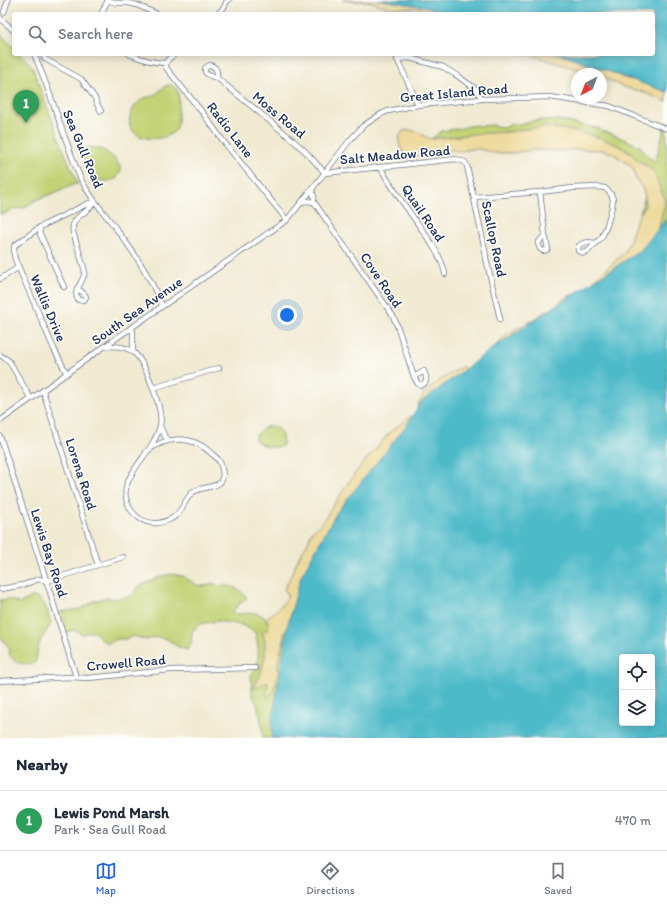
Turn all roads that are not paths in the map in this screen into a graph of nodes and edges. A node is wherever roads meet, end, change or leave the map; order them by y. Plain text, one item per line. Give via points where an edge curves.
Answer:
1 (8, 0) edge
2 (108, 0) edge
3 (226, 1) edge
4 (129, 2) edge
5 (4, 12) dead end
6 (102, 12) edge
7 (153, 12) edge
8 (220, 12) edge
9 (0, 18) edge
10 (12, 29) edge
11 (35, 56) edge
12 (43, 56) edge
13 (135, 56) edge
14 (172, 56) edge
15 (166, 63) junction
16 (217, 78) dead end
17 (482, 99) junction
18 (418, 105) junction
19 (101, 111) dead end
20 (667, 129) edge
21 (467, 164) joint
22 (380, 167) junction
23 (325, 173) junction
24 (312, 189) junction
25 (540, 192) junction
26 (474, 198) junction
27 (94, 202) junction
28 (302, 202) junction
29 (314, 202) junction
30 (287, 220) junction
31 (40, 227) junction
32 (545, 235) dead end
33 (595, 243) dead end
34 (19, 267) junction
35 (445, 274) dead end
36 (0, 279) edge
37 (64, 287) dead end
38 (77, 288) dead end
39 (162, 306) junction
40 (500, 319) dead end
41 (132, 327) junction
42 (105, 346) junction
43 (133, 352) junction
44 (0, 355) edge
45 (219, 368) dead end
46 (67, 374) junction
47 (414, 377) dead end
48 (153, 388) junction
49 (43, 391) junction
50 (31, 400) junction
51 (0, 421) edge
52 (160, 426) junction
53 (0, 436) edge
54 (168, 440) junction
55 (146, 452) junction
56 (123, 557) dead end
57 (98, 565) junction
58 (47, 581) junction
59 (1, 589) edge
60 (255, 668) dead end
61 (76, 677) junction
62 (0, 681) edge

1 - 5 street
2 - 4 street via 116,3
2 - 6 street
3 - 8 street
4 - 7 street
9 - 10 street
11 - 27 street, Sea Gull Road via 82,182
12 - 19 street via 81,79
13 - 15 street via 156,63
14 - 15 street
15 - 30 street, Radio Lane via 167,69
16 - 23 street, Moss Road via 304,150
17 - 18 street, Great Island Road
17 - 18 street via 476,89 443,67 409,58 397,60
17 - 20 street, Great Island Road via 550,97 609,106
18 - 23 street, Great Island Road via 388,110 368,122 350,140
21 - 22 street, Salt Meadow Road via 456,160
21 - 26 street, Scallop Road
22 - 23 street, Salt Meadow Road
22 - 35 street, Quail Road via 434,247
23 - 24 street, Great Island Road
24 - 28 street, Great Island Road
24 - 29 street, Cove Road
25 - 26 street
25 - 32 street
25 - 33 street via 590,187 608,190 613,199 612,207 604,234
26 - 40 street, Scallop Road
27 - 31 street
27 - 38 street via 72,227 85,273
27 - 39 street, Sea Gull Road via 133,251
28 - 29 street
28 - 30 street, Great Island Road
29 - 47 street, Cove Road via 393,316
30 - 39 street, South Sea Avenue
31 - 34 street, Wallis Drive via 14,246 15,259
31 - 37 street via 40,234
34 - 36 street
34 - 46 street, Wallis Drive
39 - 41 street, South Sea Avenue
41 - 42 street, South Sea Avenue
41 - 43 street
42 - 43 street via 118,346
42 - 46 street, South Sea Avenue
43 - 48 street via 142,364
44 - 50 street via 8,361
45 - 48 street
46 - 49 street, South Sea Avenue
48 - 52 street
49 - 50 street, South Sea Avenue
49 - 57 street, Lorena Road
50 - 51 street, South Sea Avenue
52 - 54 street
52 - 55 street
53 - 58 street, Lewis Bay Road
54 - 55 street via 154,445
54 - 55 street via 185,440 207,448 220,462 223,475 219,484 192,493 175,517 161,523 150,523 131,511 125,494 128,480
56 - 57 street
57 - 58 street
58 - 59 street via 39,579
58 - 61 street, Lewis Bay Road
60 - 61 street, Crowell Road via 172,670
61 - 62 street, Crowell Road

